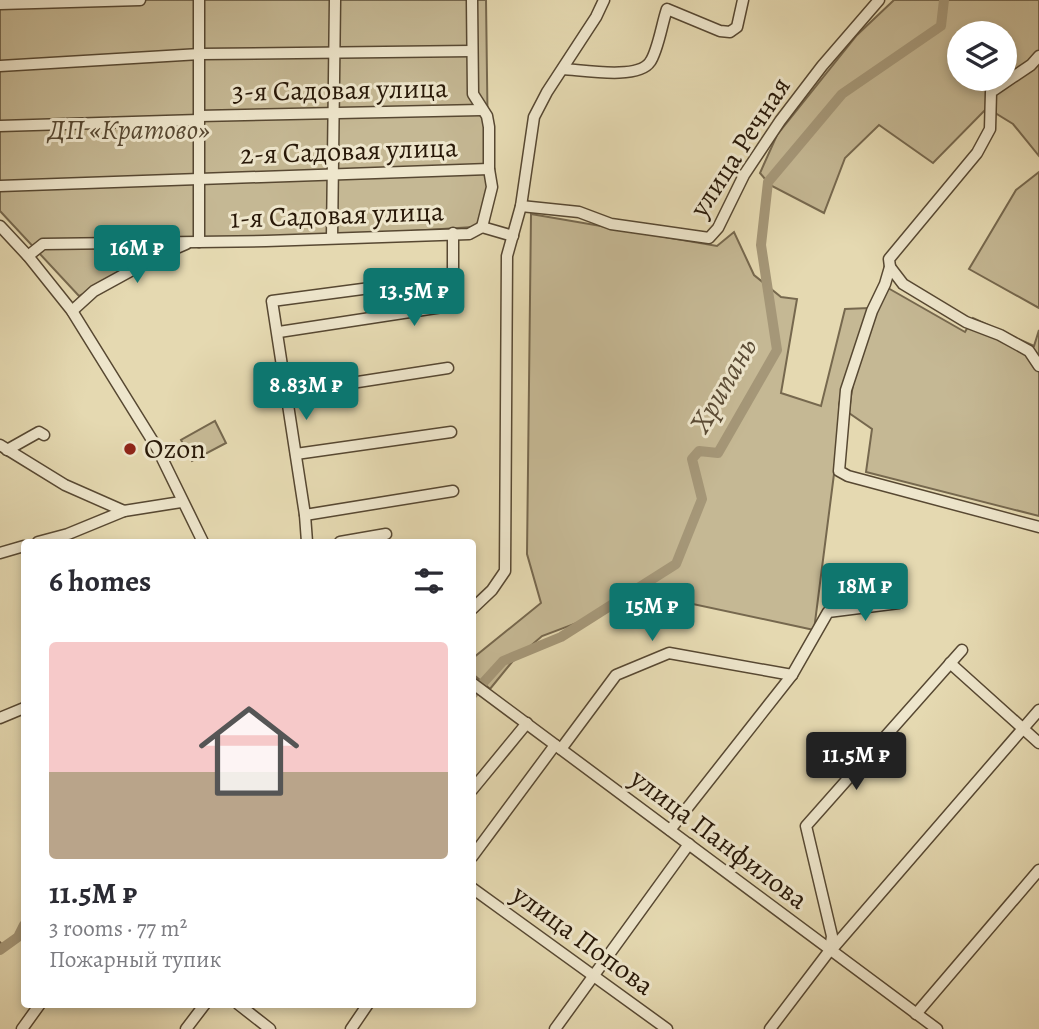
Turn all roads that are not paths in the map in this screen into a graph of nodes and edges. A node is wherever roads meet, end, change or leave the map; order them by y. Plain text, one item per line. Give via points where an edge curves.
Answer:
1 (129, 0) edge
2 (140, 0) edge
3 (199, 0) edge
4 (335, 0) edge
5 (472, 0) edge
6 (604, 0) edge
7 (743, 0) edge
8 (880, 0) edge
9 (68, 1) edge
10 (3, 3) edge
11 (472, 51) junction
12 (335, 52) junction
13 (200, 54) junction
14 (1039, 56) edge
15 (0, 66) edge
16 (563, 69) junction
17 (481, 110) junction
18 (335, 112) junction
19 (199, 118) junction
20 (0, 126) edge
21 (489, 169) junction
22 (334, 173) junction
23 (198, 179) junction
24 (0, 186) edge
25 (521, 206) junction
26 (0, 226) edge
27 (482, 227) junction
28 (453, 233) junction
29 (513, 236) junction
30 (332, 238) junction
31 (195, 242) junction
32 (28, 256) junction
33 (890, 267) junction
34 (453, 276) junction
35 (72, 311) junction
36 (279, 332) junction
37 (1039, 366) edge
38 (448, 368) dead end
39 (287, 393) junction
40 (451, 432) dead end
41 (44, 435) dead end
42 (4, 447) edge
43 (296, 454) junction
44 (453, 491) dead end
45 (181, 502) junction
46 (124, 511) junction
47 (305, 516) junction
48 (1039, 527) edge
49 (386, 534) dead end
50 (49, 539) edge
51 (200, 539) edge
52 (307, 539) edge
53 (357, 539) edge
54 (21, 547) edge
55 (0, 554) edge
56 (899, 603) dead end
57 (476, 605) edge
58 (962, 650) dead end
59 (950, 663) junction
60 (792, 675) junction
61 (476, 686) edge
62 (21, 709) edge
63 (1039, 710) edge
64 (0, 718) edge
65 (527, 723) junction
66 (1023, 729) junction
67 (1039, 743) edge
68 (558, 747) junction
69 (476, 785) edge
70 (670, 830) junction
71 (689, 844) junction
72 (476, 853) edge
73 (1039, 870) edge
74 (476, 891) edge
75 (830, 950) junction
76 (593, 975) junction
77 (37, 1008) edge
78 (202, 1008) edge
79 (243, 1008) edge
80 (365, 1008) edge
81 (916, 1014) junction
82 (22, 1029) edge
83 (186, 1029) edge
84 (270, 1029) edge
85 (351, 1029) edge
86 (555, 1029) edge
87 (667, 1029) edge
88 (770, 1029) edge
89 (937, 1029) edge

1 - 2 street
1 - 9 street
3 - 13 street
4 - 12 street
5 - 11 street
6 - 16 street
7 - 16 street via 737,27 730,32 667,9 651,62 643,69 617,73
8 - 25 street, улица Речная via 780,121 709,238 611,223 579,212
9 - 10 street
11 - 12 street
11 - 17 street via 473,94
12 - 13 street
12 - 18 street
13 - 15 street
13 - 19 street
14 - 33 street via 991,92 990,129 977,153 890,259
16 - 25 street via 534,117
17 - 18 street, 3-я Садовая улица
17 - 21 street via 489,127
18 - 19 street, 3-я Садовая улица
18 - 22 street
19 - 20 street, 3-я Садовая улица
19 - 23 street
21 - 22 street, 2-я Садовая улица
21 - 27 street via 492,187
22 - 23 street, 2-я Садовая улица
22 - 30 street
23 - 24 street, 2-я Садовая улица
23 - 31 street
25 - 29 street
26 - 32 street
27 - 28 street, 1-я Садовая улица via 469,234
27 - 29 street
28 - 30 street, 1-я Садовая улица
28 - 34 street
29 - 57 street via 507,256 505,571
30 - 31 street, 1-я Садовая улица
31 - 32 street, 1-я Садовая улица via 43,244
31 - 35 street via 156,257 94,291
32 - 35 street
33 - 37 street via 903,284 966,322 1029,351
33 - 48 street via 846,390 839,471
34 - 36 street via 452,304 446,308
34 - 36 street via 279,299 271,303
35 - 45 street via 157,447
36 - 39 street
38 - 39 street
39 - 43 street
40 - 43 street
41 - 42 street via 39,432
42 - 46 street via 65,485
43 - 47 street
44 - 47 street
45 - 46 street
45 - 51 street
46 - 50 street
47 - 52 street
49 - 53 street
54 - 55 street
56 - 60 street via 828,612
58 - 59 street
59 - 66 street
59 - 75 street via 806,826 832,936
60 - 68 street via 669,653 616,675
60 - 70 street
61 - 65 street, улица Панфилова
62 - 64 street
63 - 66 street
65 - 68 street, улица Панфилова
65 - 69 street
66 - 67 street
66 - 75 street
68 - 70 street, улица Панфилова
68 - 72 street
70 - 71 street, улица Панфилова
71 - 75 street, улица Панфилова
71 - 76 street
73 - 81 street
74 - 76 street, улица Попова
75 - 81 street, улица Панфилова
75 - 88 street
76 - 86 street
76 - 87 street, улица Попова
77 - 82 street
78 - 83 street
79 - 84 street
80 - 85 street
81 - 89 street, улица Панфилова

